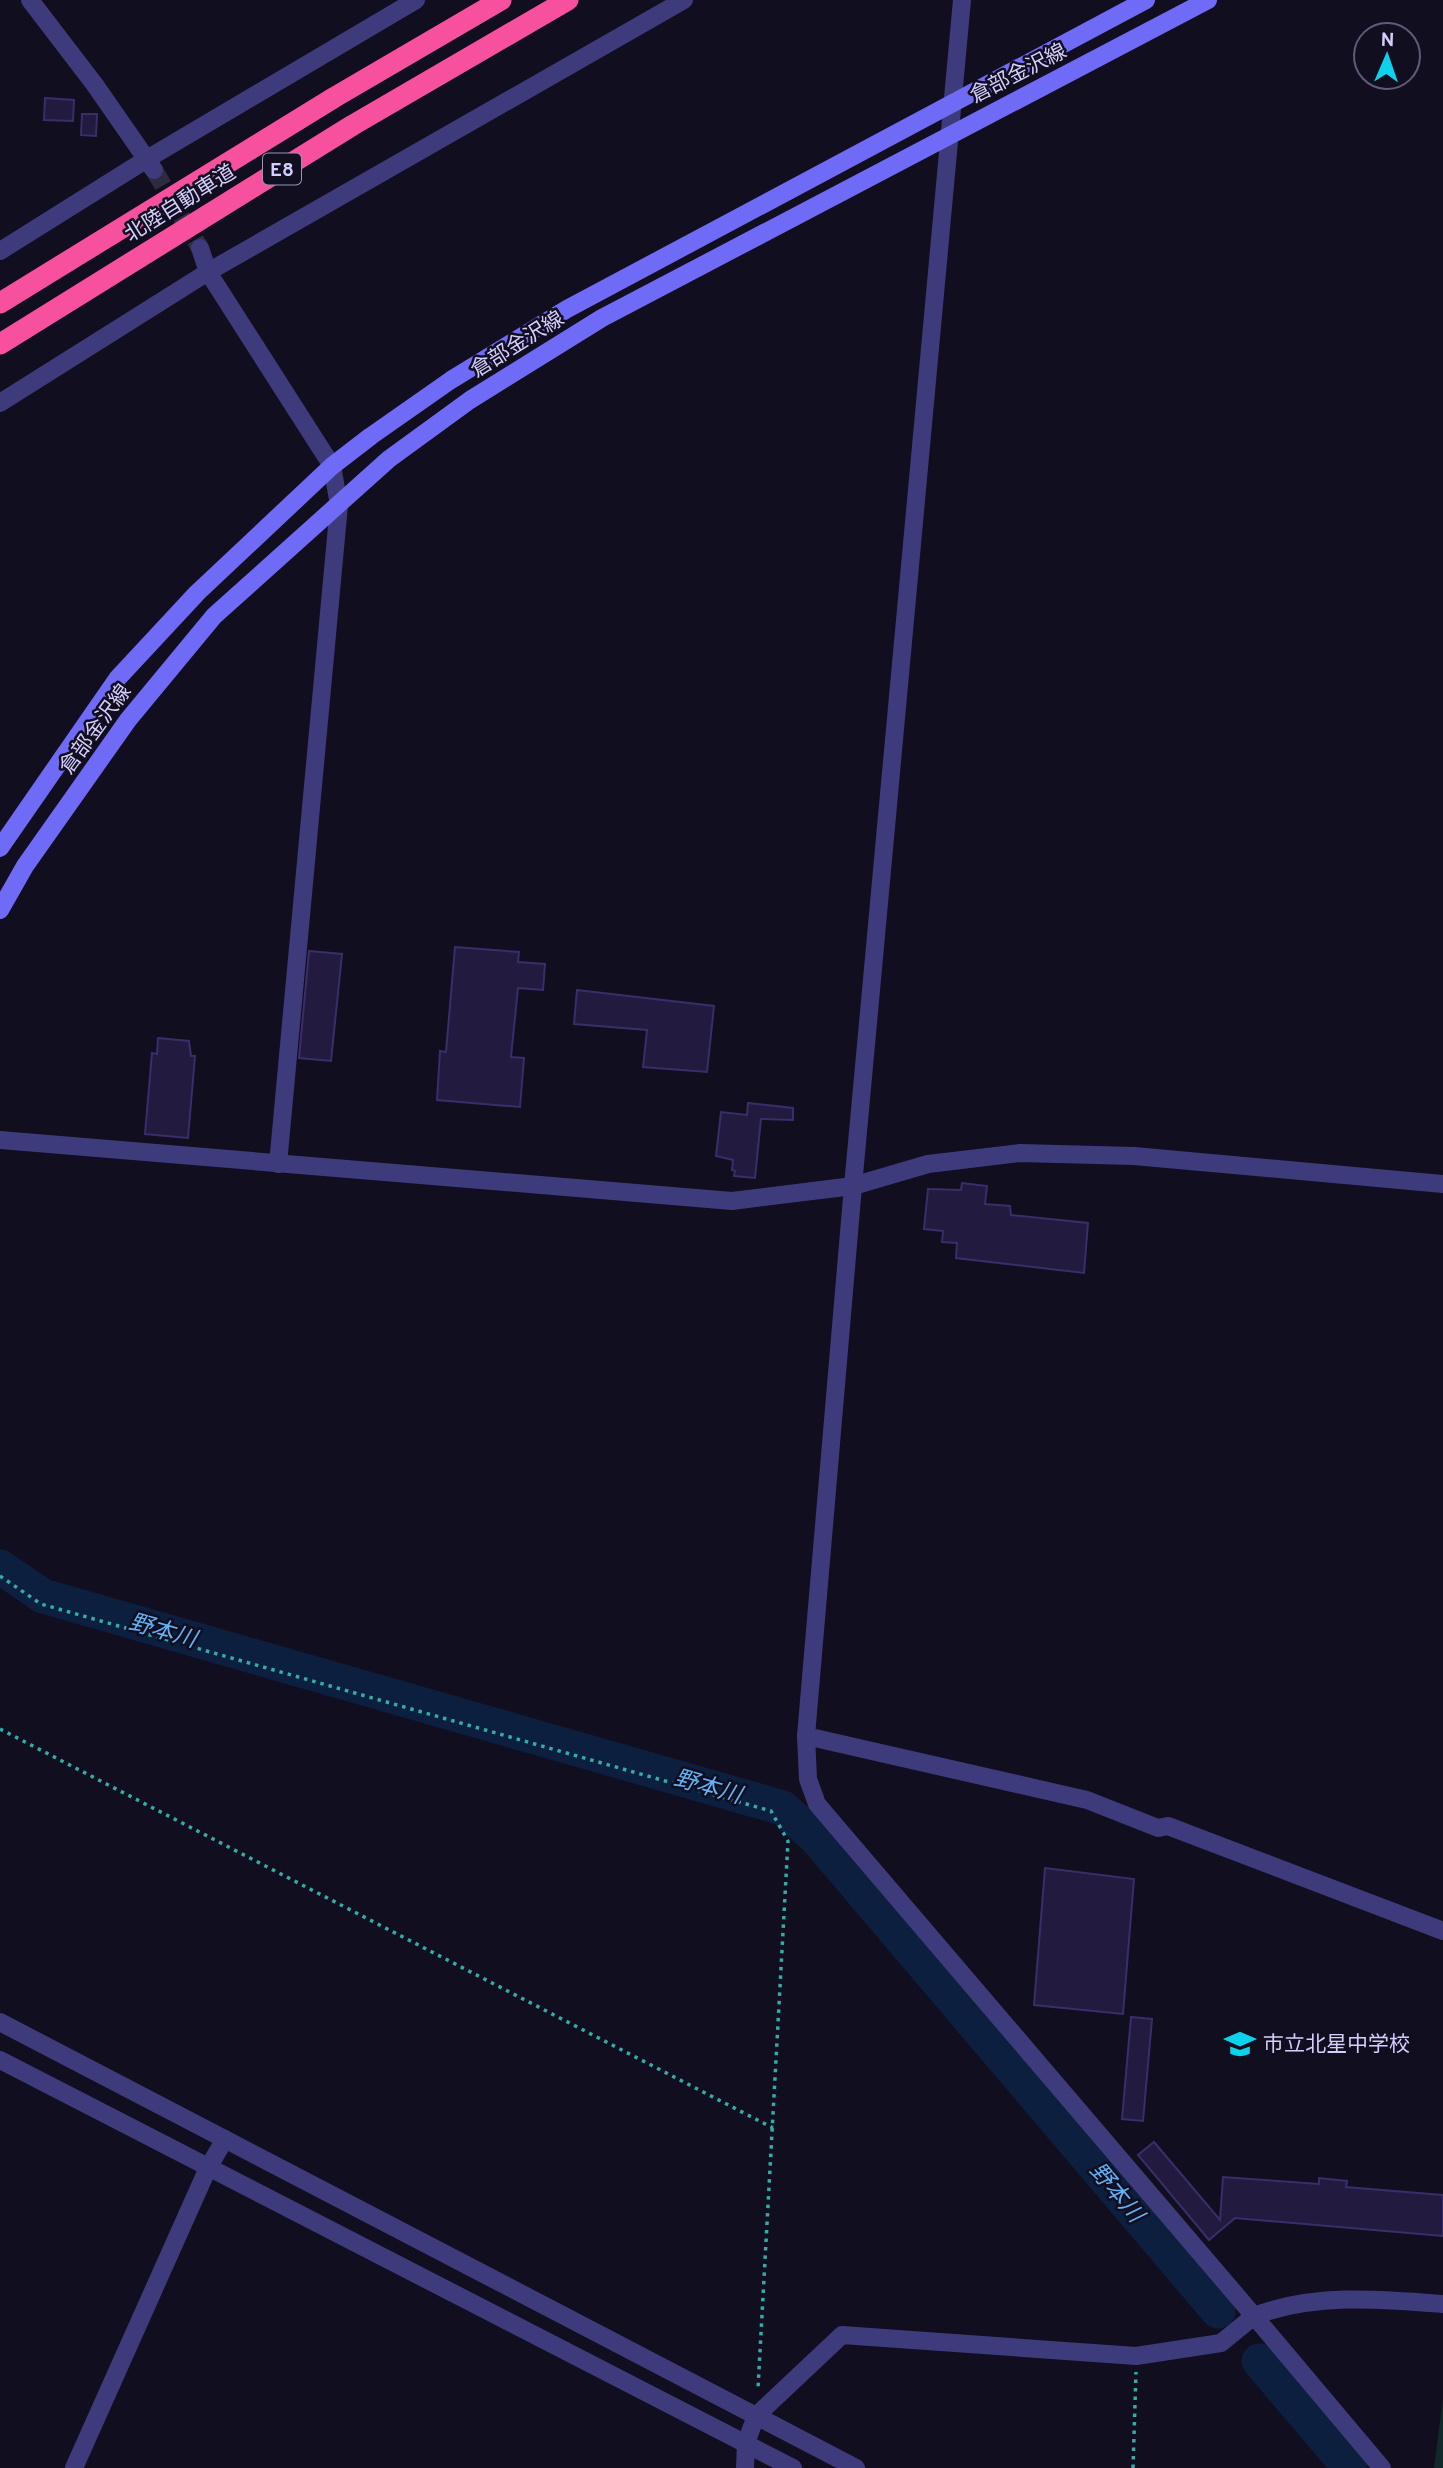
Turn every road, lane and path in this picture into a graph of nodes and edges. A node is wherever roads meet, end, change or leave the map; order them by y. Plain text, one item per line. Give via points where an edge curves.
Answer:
1 (30, 0) edge
2 (416, 0) edge
3 (501, 0) edge
4 (568, 0) edge
5 (684, 0) edge
6 (962, 0) edge
7 (1146, 0) edge
8 (1208, 0) edge
9 (952, 103) junction
10 (948, 135) junction
11 (151, 164) junction
12 (200, 248) tunnel mouth
13 (0, 251) edge
14 (208, 272) junction
15 (0, 303) edge
16 (0, 344) edge
17 (0, 403) edge
18 (332, 466) junction
19 (339, 505) junction
20 (0, 847) edge
21 (0, 910) edge
22 (0, 1140) edge
23 (278, 1164) junction
24 (1443, 1185) edge
25 (853, 1186) junction
26 (0, 1576) edge
27 (0, 1729) edge
28 (806, 1736) junction
29 (1443, 1931) edge
30 (0, 2022) edge
31 (0, 2060) edge
32 (773, 2128) junction
33 (225, 2139) junction
34 (208, 2168) junction
35 (1443, 2304) edge
36 (1254, 2316) junction
37 (1136, 2356) junction
38 (756, 2416) junction
39 (746, 2443) junction
40 (74, 2468) edge
41 (745, 2468) edge
42 (793, 2468) edge
43 (856, 2468) edge
44 (1133, 2468) edge
45 (1382, 2468) edge

1 - 11 street
2 - 11 street
3 - 15 highway, 北陸自動車道 / E8
4 - 16 highway, 北陸自動車道 / E8 via 353,125
5 - 14 street
6 - 9 street
7 - 9 main road, 倉部金沢線
8 - 10 main road, 倉部金沢線
9 - 10 street
9 - 18 main road, 倉部金沢線 via 567,309 451,380
10 - 19 main road, 倉部金沢線 via 602,318 470,400 389,459
10 - 25 street
11 - 13 street
12 - 14 street
14 - 17 street
14 - 18 street
18 - 19 street
18 - 20 main road, 倉部金沢線 via 197,593 117,679
19 - 21 main road, 倉部金沢線 via 214,616 128,720 25,866
19 - 23 street
22 - 23 street
23 - 25 street via 732,1201
24 - 25 street via 1133,1156 1020,1153 928,1164
25 - 28 street
26 - 32 path via 41,1604 771,1811 788,1840
27 - 32 path
28 - 29 street via 1087,1800 1158,1828 1168,1826
28 - 36 street via 808,1779 817,1804
30 - 33 street
31 - 34 street
32 - 38 path
33 - 34 street
33 - 38 street
34 - 39 street
34 - 40 street
35 - 36 street via 1372,2298 1282,2305
36 - 37 street via 1221,2343
36 - 45 street
37 - 38 street via 842,2335
37 - 44 path
38 - 39 street
38 - 43 street
39 - 41 street
39 - 42 street

